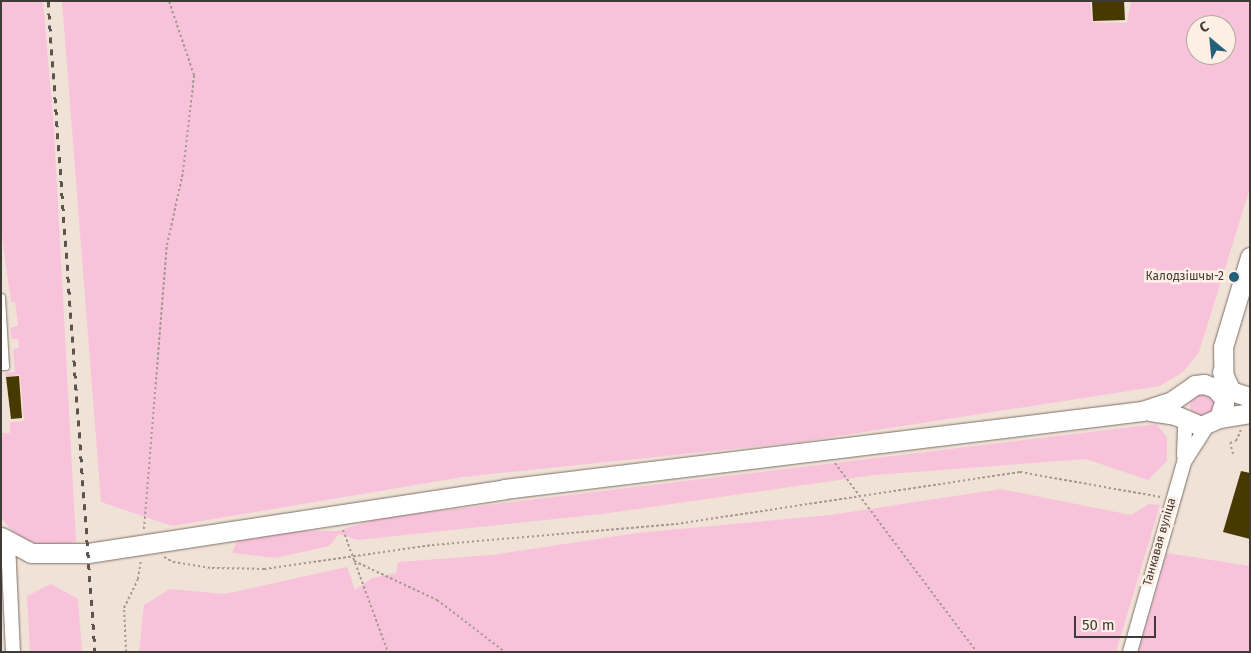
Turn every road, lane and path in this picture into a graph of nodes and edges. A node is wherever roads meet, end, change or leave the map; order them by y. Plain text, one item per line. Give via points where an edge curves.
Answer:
1 (169, 1) edge
2 (1250, 257) edge
3 (1, 296) edge
4 (1223, 347) junction
5 (1, 366) edge
6 (1222, 371) junction
7 (1188, 390) junction
8 (1222, 396) junction
9 (1250, 396) edge
10 (1250, 402) edge
11 (1142, 411) junction
12 (1185, 418) junction
13 (1246, 420) edge
14 (1213, 422) junction
15 (825, 452) junction
16 (1233, 454) dead end
17 (1184, 462) junction
18 (863, 498) junction
19 (1172, 499) junction
20 (336, 513) junction
21 (5, 540) edge
22 (142, 546) junction
23 (352, 555) junction
24 (354, 560) junction
25 (13, 652) edge
26 (126, 652) edge
27 (388, 652) edge
28 (505, 652) edge
29 (977, 652) edge
30 (1130, 652) edge

1 - 22 path via 194,74 182,172 167,245
2 - 4 main road
3 - 5 lane via 5,366
4 - 6 main road
4 - 7 main road via 1209,370
6 - 8 main road
6 - 9 main road via 1231,391
7 - 8 main road via 1204,384 1215,388
7 - 11 main road via 1172,401
7 - 12 main road via 1181,407
8 - 10 main road
8 - 14 main road via 1223,411
11 - 12 main road
11 - 15 main road
12 - 14 main road via 1196,425
12 - 17 street, Танкавая вуліца
13 - 14 main road
13 - 16 path via 1236,442 1230,443
14 - 17 street, Танкавая вуліца
15 - 18 path
15 - 20 main road via 504,489
17 - 19 street, Танкавая вуліца
18 - 19 path via 1020,472
18 - 23 path via 676,524
18 - 29 path
19 - 30 street, Танкавая вуліца
20 - 22 main road
20 - 23 path
21 - 22 main road via 32,553 47,556
21 - 25 street
22 - 23 path via 173,562 212,568 264,568
22 - 26 path via 138,579 124,608
23 - 24 path
24 - 27 path
24 - 28 path via 437,600

